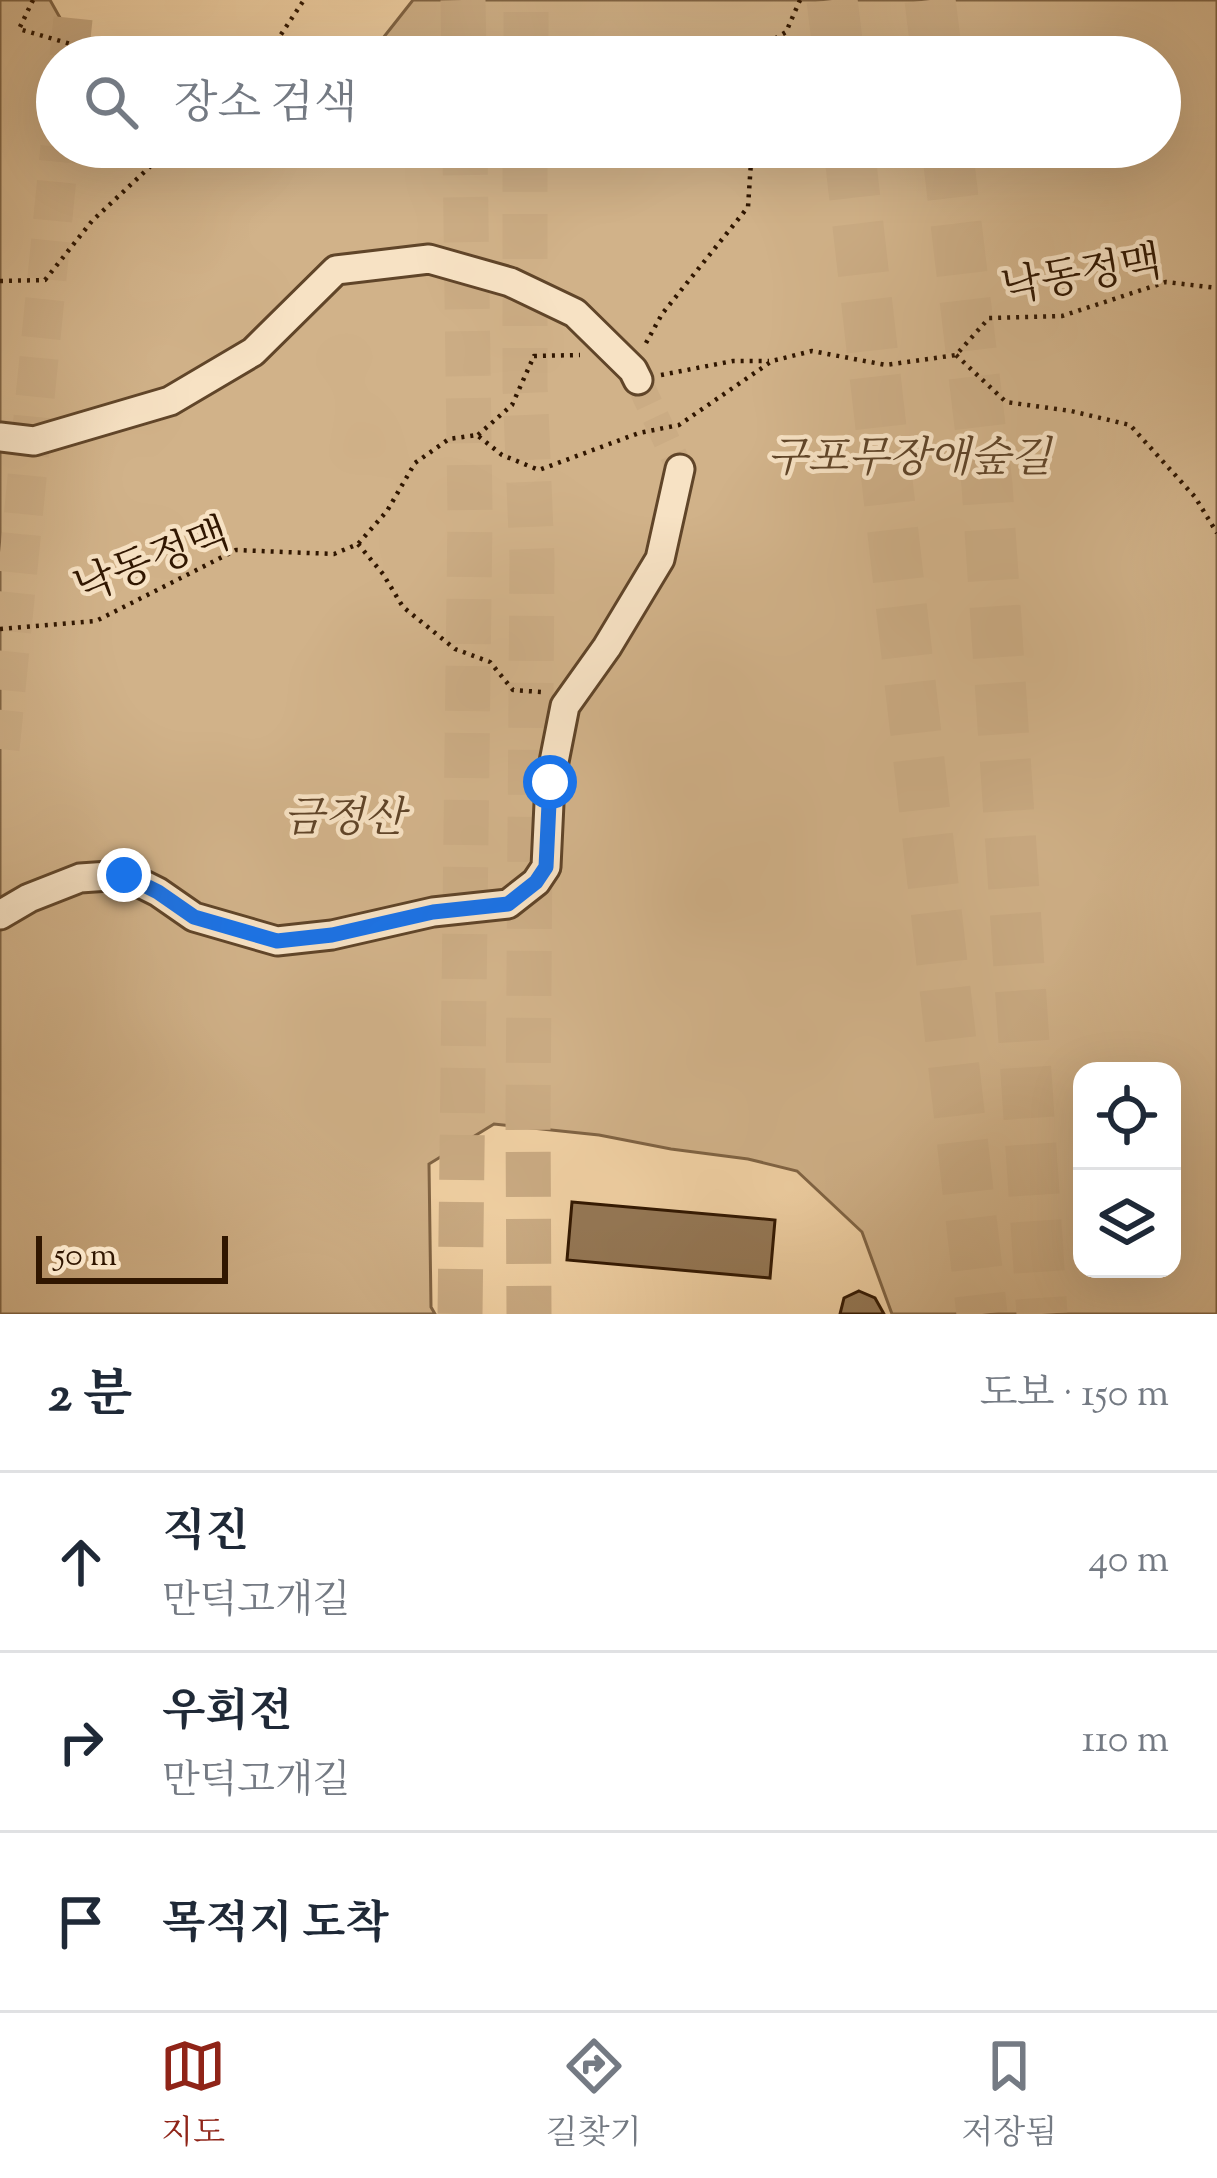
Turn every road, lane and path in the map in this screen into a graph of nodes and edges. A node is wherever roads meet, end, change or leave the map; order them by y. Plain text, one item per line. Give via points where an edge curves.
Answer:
1 (33, 0) edge
2 (304, 0) edge
3 (800, 0) edge
4 (45, 36) edge
5 (280, 36) edge
6 (779, 36) edge
7 (149, 168) edge
8 (751, 168) edge
9 (0, 280) edge
10 (1217, 289) edge
11 (956, 355) junction
12 (772, 361) junction
13 (631, 370) junction
14 (477, 435) junction
15 (0, 437) edge
16 (680, 469) tunnel mouth
17 (1217, 533) edge
18 (358, 544) junction
19 (0, 629) edge
20 (565, 706) junction
21 (0, 915) edge

1 - 4 path via 19,28
2 - 5 path
3 - 6 path
7 - 9 path via 45,280
8 - 13 path via 748,206 662,314
10 - 11 path, 낙동정맥 via 1166,282 1062,316 989,318
11 - 12 path via 886,364 812,351
11 - 17 path via 1006,402 1130,425
12 - 13 path
12 - 14 path via 679,425 539,470
13 - 14 path via 566,354 534,356 512,405
13 - 15 street via 575,313 510,282 429,259 335,270 253,352 170,401 34,441
14 - 18 path via 449,439 415,463
16 - 20 street via 660,559
18 - 19 path, 낙동정맥 via 334,554 236,550 96,621
18 - 20 path via 403,607 455,649 490,662 513,689 548,692
20 - 21 street via 546,867 508,904 277,941 194,917 124,875 80,878

